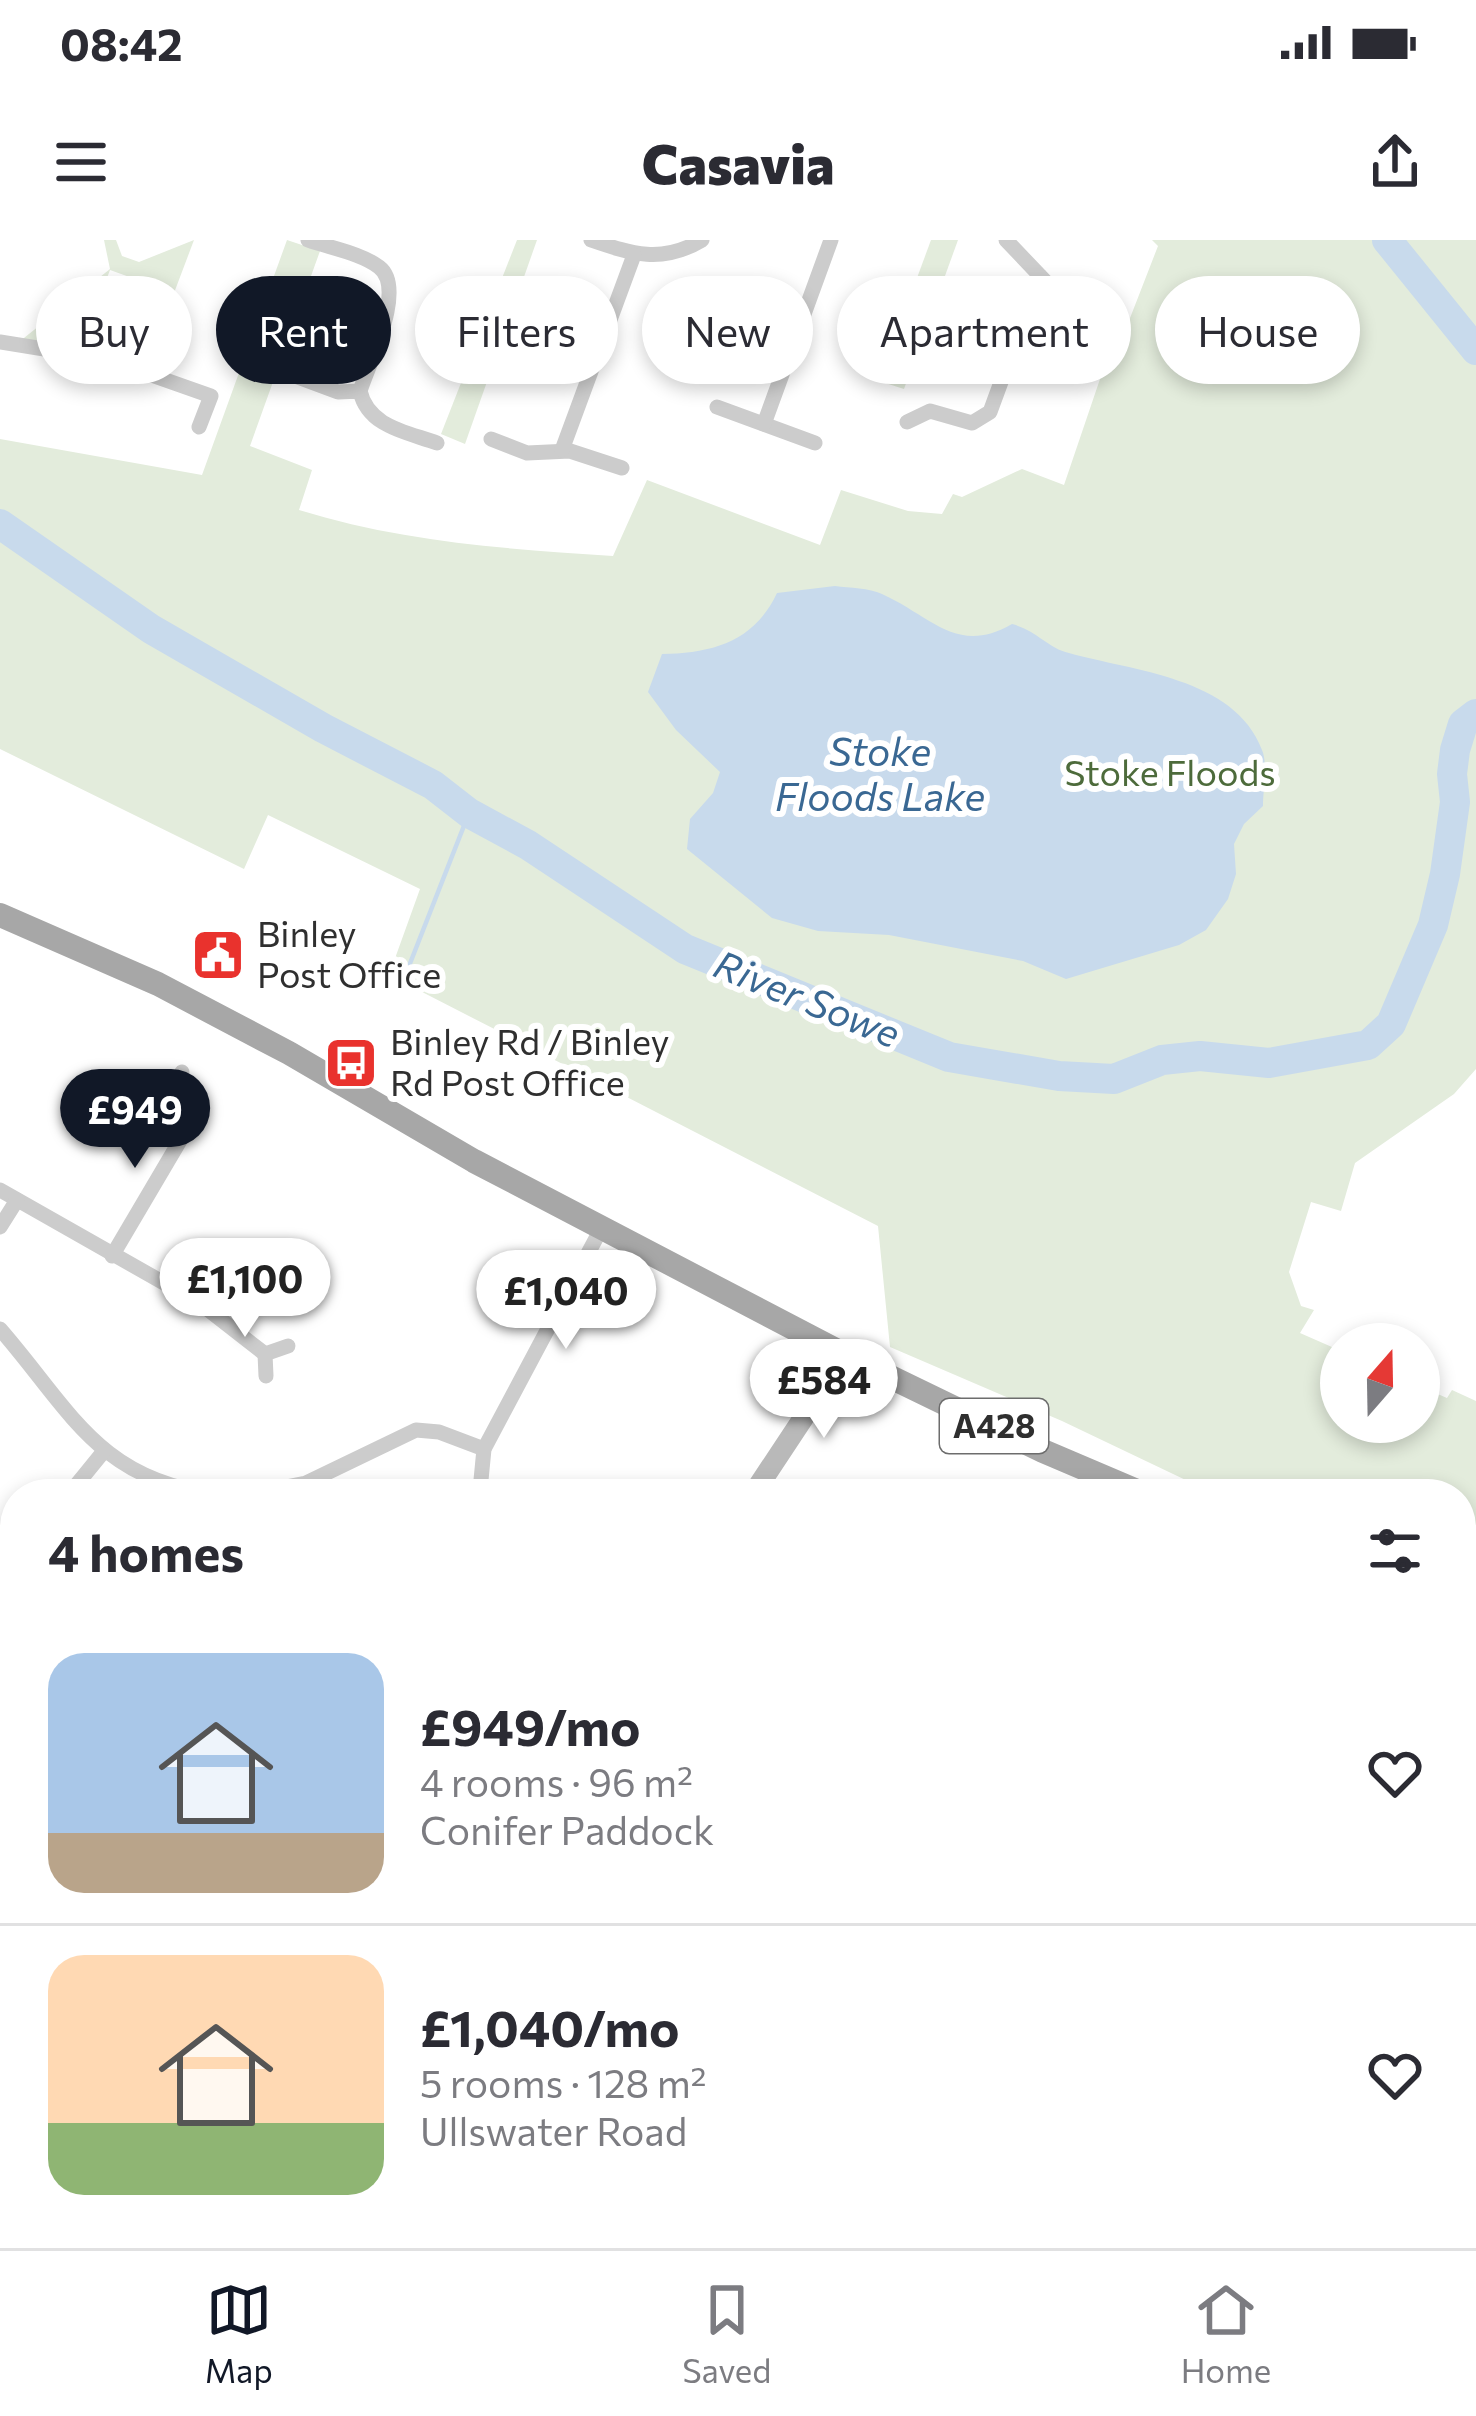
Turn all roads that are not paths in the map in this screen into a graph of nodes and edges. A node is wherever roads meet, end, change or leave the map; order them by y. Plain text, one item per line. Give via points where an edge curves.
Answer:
1 (308, 240) edge
2 (594, 240) edge
3 (702, 240) edge
4 (831, 240) edge
5 (1006, 240) edge
6 (634, 255) junction
7 (1040, 276) edge
8 (0, 342) edge
9 (316, 384) edge
10 (1000, 384) edge
11 (360, 391) junction
12 (717, 407) dead end
13 (907, 422) dead end
14 (764, 424) junction
15 (199, 427) dead end
16 (491, 439) dead end
17 (437, 443) dead end
18 (814, 443) dead end
19 (562, 450) junction
20 (622, 468) dead end
21 (0, 915) edge
22 (182, 1072) dead end
23 (134, 1088) dead end
24 (164, 1104) junction
25 (0, 1190) edge
26 (16, 1200) junction
27 (0, 1227) edge
28 (601, 1229) junction
29 (112, 1256) junction
30 (0, 1329) edge
31 (287, 1346) dead end
32 (265, 1354) junction
33 (845, 1355) junction
34 (266, 1376) dead end
35 (484, 1449) junction
36 (104, 1451) junction
37 (81, 1479) edge
38 (151, 1479) edge
39 (314, 1479) edge
40 (481, 1479) edge
41 (763, 1479) edge
42 (1109, 1479) edge

1 - 11 street via 375,265 391,284
2 - 6 street
3 - 6 street via 672,254
4 - 14 street
5 - 7 street
6 - 19 street
8 - 15 street via 106,359 211,396
9 - 11 street
10 - 13 street via 990,412 972,423 930,411
11 - 17 street via 376,419
12 - 14 street
14 - 18 street
16 - 19 street via 527,453
19 - 20 street
21 - 28 main road, A428 via 158,984
22 - 24 street
23 - 24 street
24 - 29 street via 182,1129 178,1148
25 - 26 street
26 - 27 street
26 - 29 street
28 - 33 main road, A428
28 - 35 street
29 - 32 street via 201,1304
30 - 36 street
31 - 32 street
32 - 34 street
33 - 41 street
33 - 42 main road, A428
35 - 39 street via 416,1430
35 - 40 street
36 - 37 street
36 - 38 street

